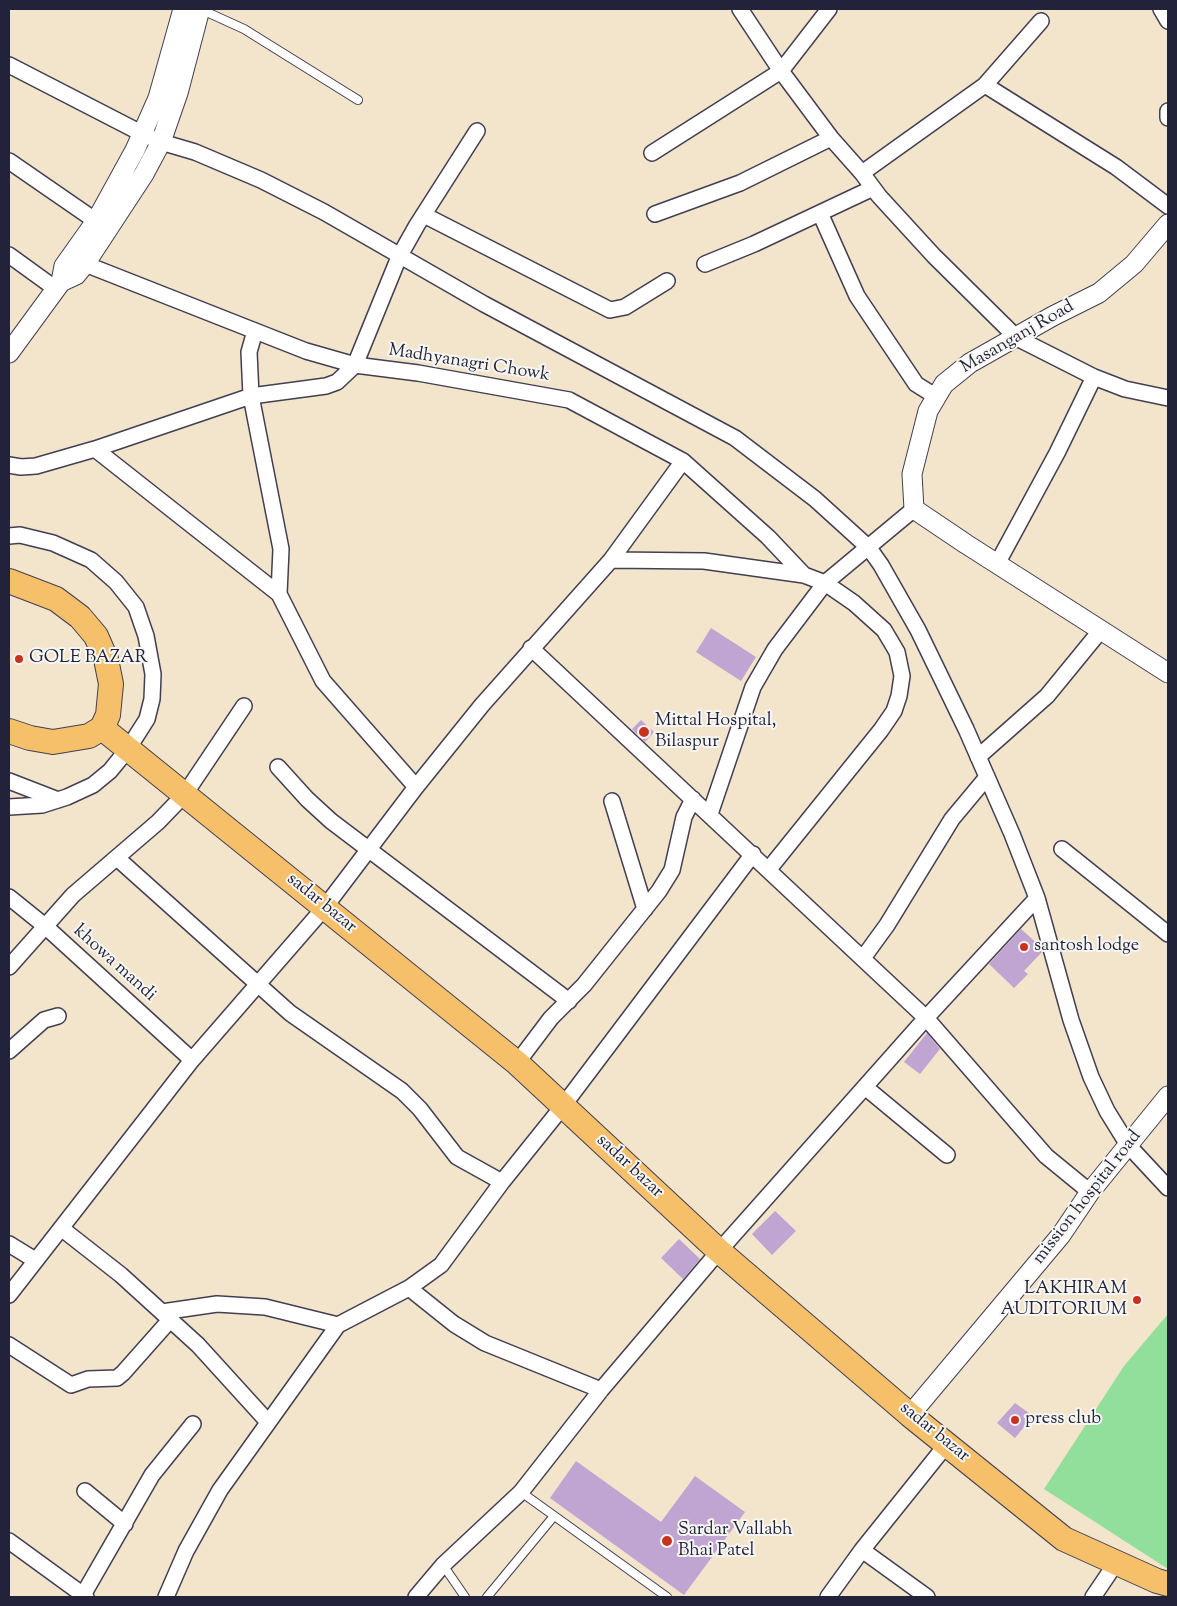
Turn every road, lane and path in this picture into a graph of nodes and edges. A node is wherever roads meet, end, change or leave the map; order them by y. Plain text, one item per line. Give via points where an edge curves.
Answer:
1 (182, 9) edge
2 (200, 9) edge
3 (740, 9) edge
4 (829, 9) edge
5 (1161, 9) edge
6 (1041, 21) dead end
7 (1168, 21) edge
8 (9, 65) edge
9 (780, 71) junction
10 (985, 85) junction
11 (358, 100) dead end
12 (1168, 111) edge
13 (1168, 118) edge
14 (477, 131) dead end
15 (143, 134) junction
16 (831, 138) junction
17 (160, 142) junction
18 (652, 153) dead end
19 (9, 161) edge
20 (862, 173) junction
21 (874, 188) junction
22 (1168, 206) edge
23 (820, 213) junction
24 (655, 214) dead end
25 (424, 215) junction
26 (96, 221) junction
27 (1168, 224) edge
28 (9, 255) edge
29 (399, 257) junction
30 (85, 264) junction
31 (704, 264) dead end
32 (667, 281) dead end
33 (58, 286) junction
34 (255, 331) junction
35 (1017, 338) junction
36 (9, 353) edge
37 (355, 365) junction
38 (1094, 377) junction
39 (251, 396) junction
40 (935, 396) junction
41 (1168, 398) edge
42 (95, 449) junction
43 (683, 461) junction
44 (9, 465) edge
45 (914, 509) junction
46 (9, 536) edge
47 (868, 548) junction
48 (611, 560) junction
49 (997, 564) junction
50 (804, 575) junction
51 (9, 580) edge
52 (826, 583) junction
53 (279, 594) junction
54 (1101, 630) junction
55 (531, 648) junction
56 (1168, 673) edge
57 (244, 706) dead end
58 (102, 728) junction
59 (9, 731) edge
60 (128, 749) junction
61 (978, 757) junction
62 (278, 767) dead end
63 (987, 777) junction
64 (9, 781) edge
65 (416, 787) junction
66 (184, 794) junction
67 (693, 799) junction
68 (58, 800) junction
69 (612, 801) dead end
70 (9, 807) edge
71 (710, 814) junction
72 (1062, 849) dead end
73 (368, 850) junction
74 (753, 854) junction
75 (117, 858) junction
76 (769, 869) junction
77 (9, 897) edge
78 (1037, 898) junction
79 (325, 907) junction
80 (645, 909) junction
81 (45, 926) junction
82 (1168, 934) edge
83 (863, 958) junction
84 (9, 967) edge
85 (257, 984) junction
86 (569, 1002) junction
87 (58, 1016) dead end
88 (926, 1018) junction
89 (9, 1051) edge
90 (192, 1060) junction
91 (517, 1063) junction
92 (865, 1087) junction
93 (1168, 1096) edge
94 (562, 1106) junction
95 (1128, 1145) junction
96 (947, 1155) dead end
97 (502, 1182) junction
98 (1168, 1188) edge
99 (1090, 1192) junction
100 (61, 1228) junction
101 (9, 1244) edge
102 (720, 1251) junction
103 (35, 1260) junction
104 (409, 1288) junction
105 (9, 1295) edge
106 (166, 1316) junction
107 (338, 1325) junction
108 (9, 1345) edge
109 (601, 1390) junction
110 (910, 1415) junction
111 (268, 1422) junction
112 (193, 1424) dead end
113 (947, 1444) junction
114 (85, 1492) dead end
115 (522, 1492) junction
116 (554, 1516) junction
117 (125, 1524) junction
118 (9, 1541) edge
119 (862, 1550) junction
120 (1116, 1562) junction
121 (443, 1565) junction
122 (1168, 1584) edge
123 (84, 1596) edge
124 (166, 1597) edge
125 (416, 1597) edge
126 (465, 1597) edge
127 (487, 1597) edge
128 (667, 1597) edge
129 (828, 1597) edge
130 (927, 1597) edge
131 (1093, 1597) edge

1 - 15 street via 166,72
2 - 11 lane via 244,28
2 - 17 street via 178,93
3 - 9 street
4 - 9 street
5 - 7 street
6 - 10 street
8 - 15 street
9 - 16 street
9 - 18 street
10 - 20 street
10 - 22 street via 1116,167
12 - 13 street
14 - 25 street
15 - 17 street
15 - 26 street
16 - 20 street
16 - 24 street via 740,183
17 - 29 street via 195,152 260,180 324,212
17 - 30 street via 144,174
19 - 26 street
20 - 21 street
21 - 23 street
21 - 35 street via 934,256
23 - 31 street
23 - 40 street via 857,296 916,384
25 - 29 street
25 - 32 street via 610,310 625,307
26 - 33 street via 64,266
27 - 35 street, Masanganj Road via 1134,264 1099,293
28 - 33 street
29 - 37 street
29 - 47 street via 735,438 815,499
30 - 33 street via 76,275
30 - 34 street, Madhyanagri Chowk
33 - 36 street
34 - 37 street, Madhyanagri Chowk via 306,351
34 - 39 street via 248,352
35 - 38 street
35 - 40 street, Masanganj Road via 956,373
37 - 39 street via 346,376 326,386
37 - 43 street, Madhyanagri Chowk via 569,400
38 - 41 street via 1125,389
38 - 49 street
39 - 42 street
39 - 53 street via 281,549
40 - 45 street, Masanganj Road via 920,436 912,474
42 - 44 street via 36,466
42 - 53 street
43 - 48 street
43 - 50 street, Madhyanagri Chowk
45 - 47 street
45 - 49 street
46 - 60 street via 20,535 53,543 91,560 116,582 136,607 146,636 153,674 152,699 146,719
47 - 52 street
47 - 61 street via 918,630
48 - 50 street via 704,561
48 - 55 street
49 - 54 street
50 - 52 street
51 - 58 main road via 56,600 80,618 96,636 106,659 111,684 108,715
52 - 71 street via 775,649 753,687
52 - 76 street via 884,630 897,652 902,676 899,696 881,730
53 - 65 street via 323,681
54 - 56 street
54 - 61 street via 1047,696
55 - 65 street
55 - 67 street
57 - 66 street
58 - 59 main road via 89,736 53,742
58 - 60 main road, sadar bazar
60 - 66 main road, sadar bazar
60 - 68 street via 110,771 92,785
61 - 63 street
62 - 73 street via 306,799
63 - 78 street
63 - 83 street via 952,819
64 - 68 street
65 - 73 street
66 - 75 street
66 - 79 main road, sadar bazar
67 - 71 street
67 - 80 street via 684,818 672,870
68 - 70 street via 42,805
69 - 80 street
71 - 74 street
72 - 82 street
73 - 79 street
73 - 86 street
74 - 76 street
74 - 94 street
75 - 81 street via 73,895
75 - 85 street
76 - 83 street
77 - 81 street, khowa mandi
78 - 88 street
78 - 95 street via 1071,1020 1091,1077
79 - 85 street
79 - 91 main road, sadar bazar
80 - 86 street
81 - 84 street
81 - 90 street, khowa mandi
83 - 88 street
85 - 90 street
85 - 97 street via 290,1013 402,1091 457,1157
86 - 91 street via 552,1018
87 - 89 street via 44,1020
88 - 92 street
88 - 99 street via 1046,1156
90 - 100 street
91 - 94 main road, sadar bazar
92 - 96 street
92 - 102 street
93 - 95 street, mission hospital road
94 - 97 street
94 - 102 main road, sadar bazar
95 - 98 street
95 - 99 street, mission hospital road
97 - 104 street via 441,1265
99 - 110 street, mission hospital road via 1060,1235
100 - 103 street
100 - 106 street via 121,1275
101 - 103 street
102 - 109 street
102 - 110 main road, sadar bazar
103 - 105 street
104 - 107 street
104 - 109 street via 454,1324 485,1343
106 - 107 street via 217,1304 265,1307
106 - 108 street via 117,1378 88,1379 71,1385
106 - 111 street via 198,1344
107 - 111 street
109 - 115 street
110 - 113 main road, sadar bazar
111 - 124 street via 198,1526
112 - 117 street via 152,1475
113 - 119 street
113 - 120 main road, sadar bazar via 1064,1539
114 - 117 street
115 - 116 lane
115 - 121 street
116 - 127 lane
116 - 128 lane
117 - 123 street
118 - 123 street
119 - 129 street
119 - 130 street
120 - 122 main road, sadar bazar
120 - 131 street
121 - 125 street
121 - 126 lane

